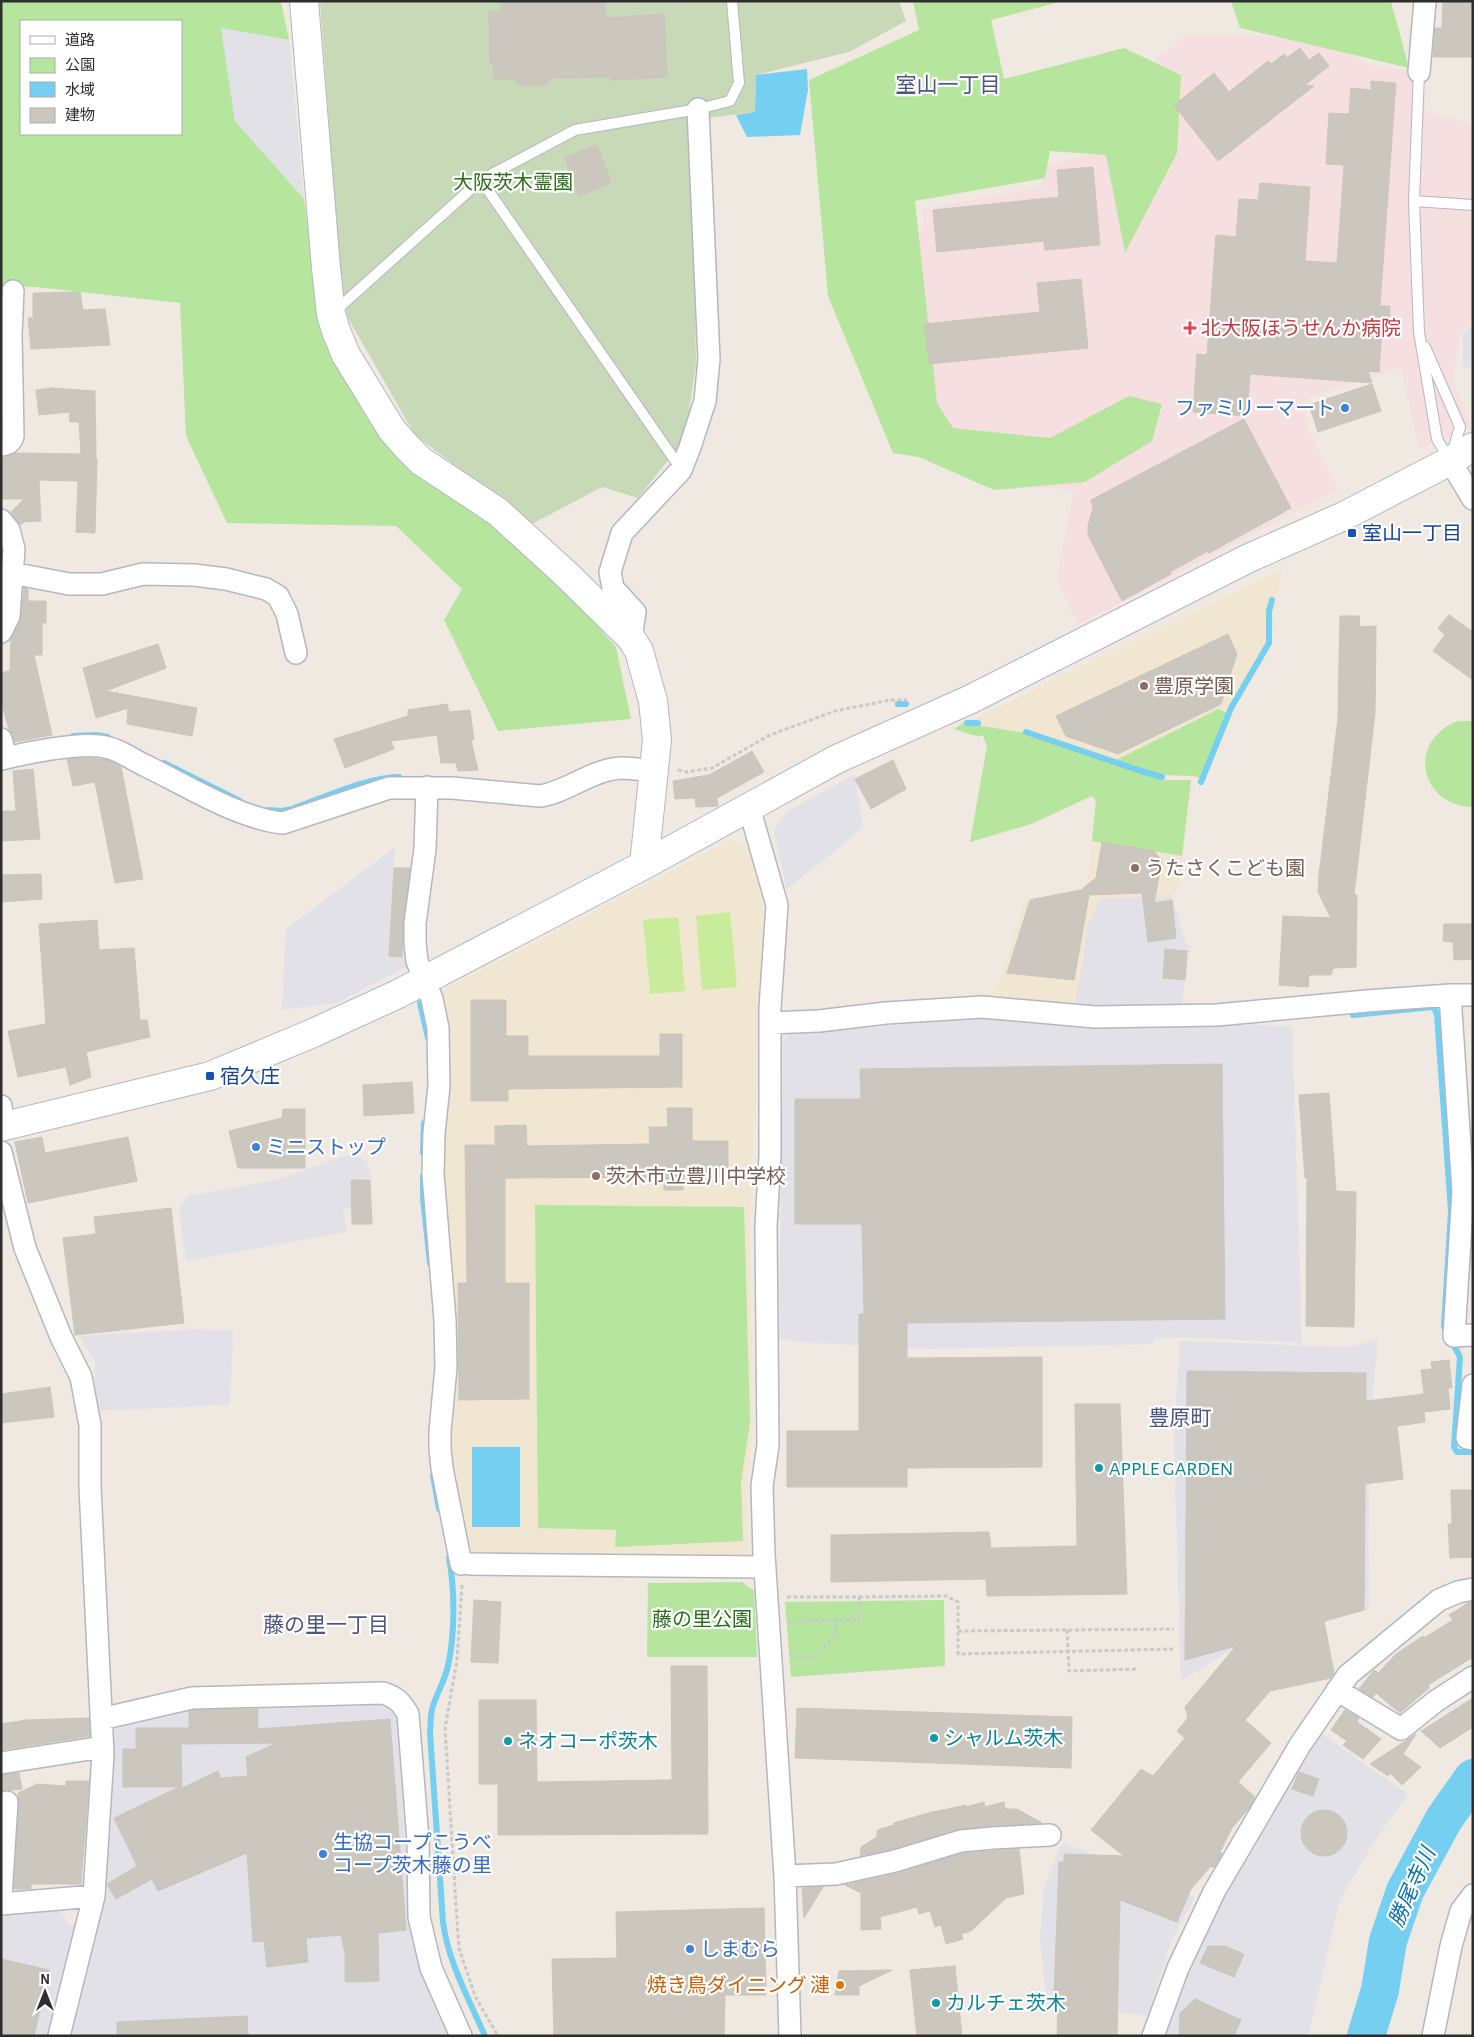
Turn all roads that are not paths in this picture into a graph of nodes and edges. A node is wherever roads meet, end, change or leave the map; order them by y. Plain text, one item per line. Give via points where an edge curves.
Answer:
1 (304, 1) edge
2 (732, 1) edge
3 (1425, 1) edge
4 (1419, 72) joint
5 (698, 109) junction
6 (481, 180) junction
7 (1414, 201) junction
8 (1473, 205) edge
9 (13, 291) dead end
10 (331, 314) junction
11 (1419, 332) junction
12 (1, 445) edge
13 (1473, 446) edge
14 (1450, 461) junction
15 (681, 470) junction
16 (1473, 499) edge
17 (1, 520) edge
18 (12, 573) junction
19 (1, 632) edge
20 (631, 638) junction
21 (296, 652) dead end
22 (3, 752) edge
23 (653, 772) junction
24 (427, 787) junction
25 (749, 807) junction
26 (644, 865) junction
27 (424, 980) junction
28 (1450, 995) junction
29 (1473, 995) edge
30 (770, 1024) junction
31 (2, 1128) edge
32 (1468, 1188) edge
33 (1467, 1221) edge
34 (1473, 1335) edge
35 (1473, 1385) edge
36 (1473, 1439) edge
37 (764, 1567) junction
38 (1473, 1589) edge
39 (1473, 1677) edge
40 (1337, 1690) junction
41 (102, 1719) junction
42 (103, 1747) junction
43 (1, 1763) edge
44 (7, 1802) dead end
45 (1050, 1835) dead end
46 (3, 1842) edge
47 (785, 1876) junction
48 (1473, 1895) edge
49 (94, 1896) junction
50 (1, 1897) edge
51 (1, 1904) edge
52 (59, 2036) edge
53 (461, 2036) edge
54 (790, 2036) edge
55 (1153, 2036) edge
56 (1433, 2036) edge

1 - 10 street
2 - 5 lane via 739,83 730,101
3 - 4 street
4 - 7 lane
5 - 6 lane via 574,130
5 - 15 street via 709,359 705,401
6 - 10 lane
6 - 15 lane
7 - 8 lane
7 - 11 lane
9 - 12 street via 13,436 8,444
10 - 20 street via 346,356 392,430 407,447 421,461 498,512
11 - 14 lane via 1436,439
11 - 14 lane via 1460,427
13 - 14 street
14 - 16 street
14 - 25 street via 1344,516 1249,558 971,699 837,759
15 - 20 street via 644,506 619,540 610,572 613,588 635,612
17 - 18 street via 9,530 14,549
18 - 19 street via 9,616
18 - 21 street via 69,584 102,584 142,574 194,575 266,589 278,596 287,614
20 - 23 street via 646,670 653,701 657,740
22 - 24 street via 101,746 246,814 283,823 380,790
23 - 24 street via 614,769 540,796
23 - 26 street
24 - 27 street via 425,849 415,923 417,961
25 - 26 street
25 - 30 street via 777,904
26 - 27 street
27 - 31 street via 314,1034 210,1076
27 - 37 street via 438,1028 432,1174 446,1346 440,1449 465,1564
28 - 29 street
28 - 30 street via 1217,1015 1095,1017 982,1007
28 - 32 street
30 - 37 street via 770,1156 766,1226 768,1445 762,1486
31 - 41 street via 25,1248 81,1377 90,1425 90,1487
32 - 33 street
33 - 34 street via 1454,1336
35 - 36 street via 1467,1438
37 - 47 street
38 - 40 street via 1439,1600 1348,1675
39 - 40 street via 1401,1729
40 - 55 street via 1300,1745 1214,1892 1178,1968
41 - 42 street
41 - 53 street via 192,1698 383,1693 403,1704 408,1714 418,1840 419,1917 430,1968
42 - 43 street
42 - 49 street
44 - 46 street
45 - 47 street via 962,1841 836,1874
46 - 50 street
47 - 54 street
48 - 56 street via 1461,1911 1451,1946
49 - 51 street
49 - 52 street

